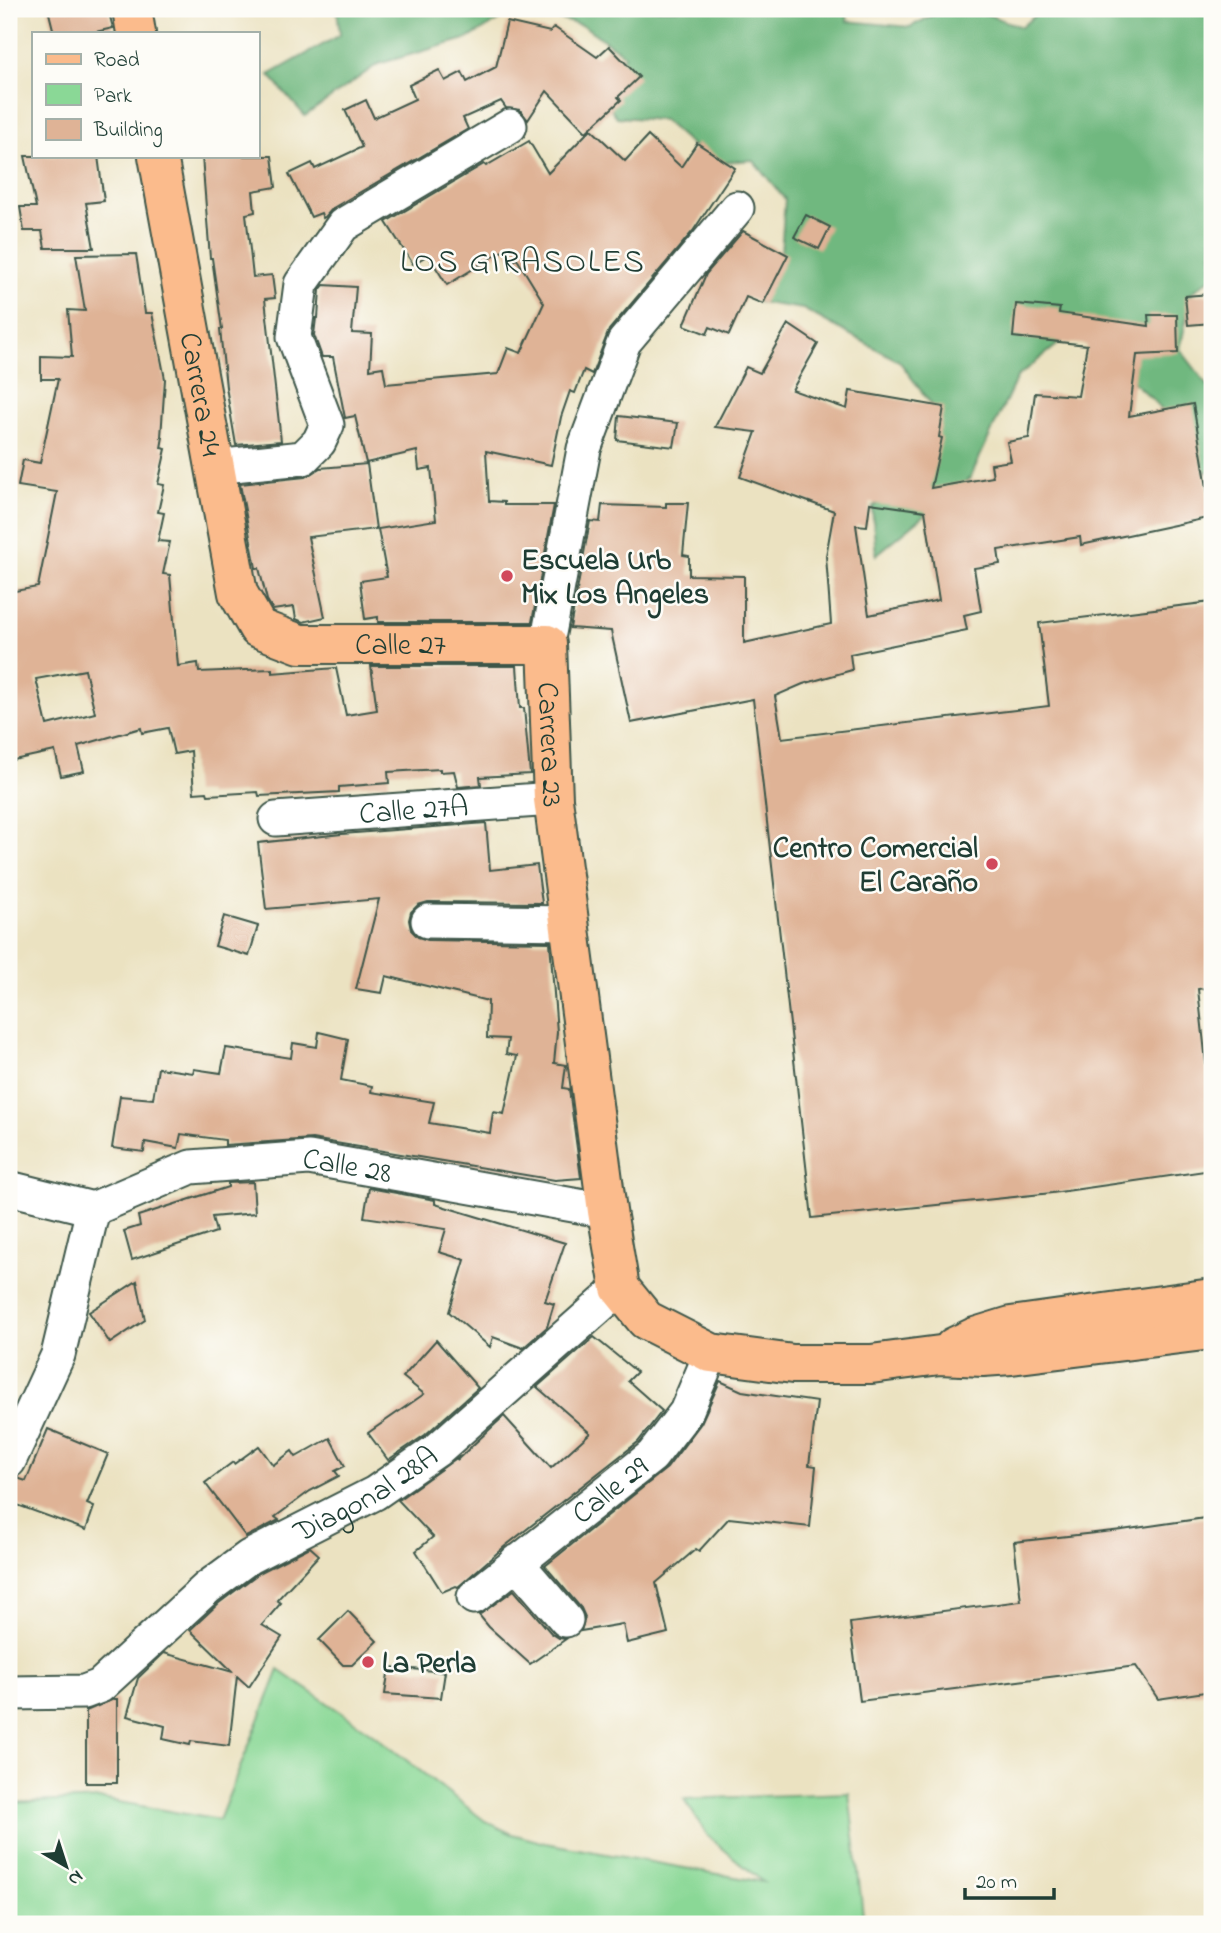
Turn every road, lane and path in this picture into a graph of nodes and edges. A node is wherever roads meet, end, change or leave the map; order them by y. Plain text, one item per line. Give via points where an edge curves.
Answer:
1 (132, 9) edge
2 (136, 32) edge
3 (510, 126) dead end
4 (158, 158) edge
5 (737, 208) dead end
6 (214, 467) junction
7 (258, 628) joint
8 (547, 644) junction
9 (553, 799) junction
10 (276, 819) dead end
11 (428, 921) dead end
12 (569, 923) junction
13 (9, 1188) edge
14 (93, 1209) junction
15 (607, 1211) junction
16 (620, 1288) junction
17 (1212, 1298) edge
18 (1212, 1330) edge
19 (711, 1353) junction
20 (940, 1355) junction
21 (9, 1461) edge
22 (516, 1562) junction
23 (474, 1597) dead end
24 (566, 1620) dead end
25 (9, 1693) edge

1 - 2 main road
3 - 6 street via 343,225 302,284 295,337 327,425 319,442 303,458
4 - 6 main road, Carrera 24
5 - 8 street, Carrera 23 via 624,342 584,449
6 - 7 main road, Carrera 24 via 239,593
7 - 8 main road, Calle 27 via 300,644
8 - 9 main road, Carrera 23
9 - 10 street, Calle 27A
9 - 12 main road, Carrera 23
11 - 12 street
12 - 15 main road, Carrera 23
13 - 14 street
14 - 15 street, Calle 28 via 191,1167 309,1158
14 - 21 street via 58,1354
15 - 16 main road, Carrera 23
16 - 19 main road, Carrera 23 via 646,1320
16 - 25 street, Diagonal 28A via 437,1450 375,1493 249,1556 100,1686 85,1692
17 - 20 main road via 1011,1326
18 - 20 main road via 1011,1355
19 - 20 main road via 793,1364 871,1364
19 - 22 street, Calle 29 via 686,1412 652,1457
22 - 23 street, Calle 29
22 - 24 street

